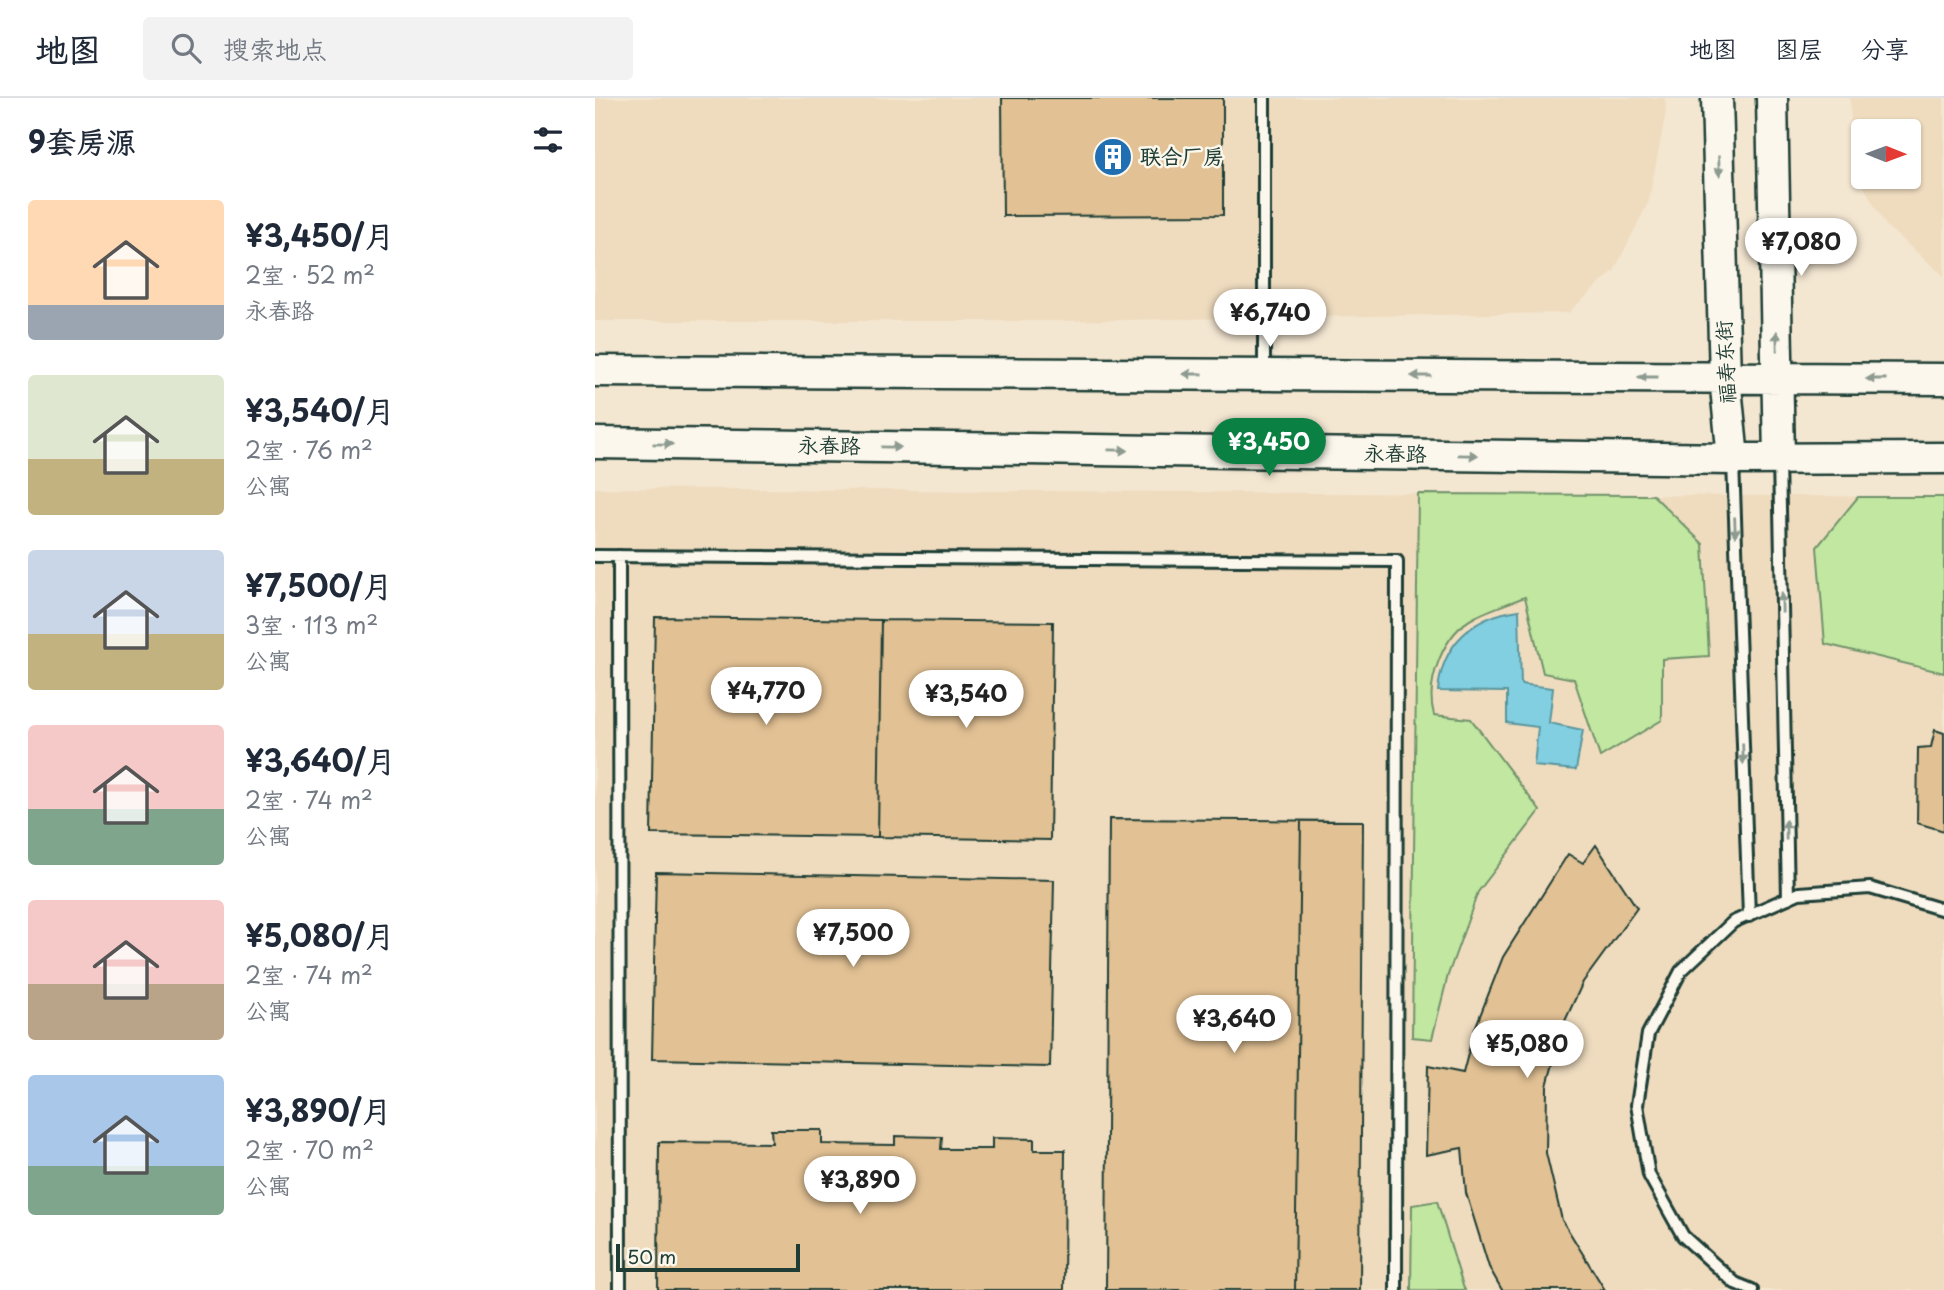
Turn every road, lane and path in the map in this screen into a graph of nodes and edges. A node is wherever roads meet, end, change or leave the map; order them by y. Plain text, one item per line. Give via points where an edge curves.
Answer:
1 (1264, 98) edge
2 (1717, 98) edge
3 (1772, 98) edge
4 (595, 371) edge
5 (1264, 375) junction
6 (1725, 377) junction
7 (1778, 378) junction
8 (1944, 379) edge
9 (595, 443) edge
10 (1779, 458) junction
11 (1944, 458) edge
12 (1733, 459) junction
13 (595, 556) edge
14 (619, 556) junction
15 (1788, 898) junction
16 (1944, 910) edge
17 (1749, 916) junction
18 (620, 1290) edge
19 (1396, 1290) edge
20 (1752, 1290) edge

1 - 5 lane
2 -> 6 main road, 福寿东街
7 -> 3 main road
5 -> 4 main road
6 -> 5 main road
6 - 7 main road
6 - 12 main road, 福寿东街
8 -> 7 main road
7 - 10 main road
9 -> 12 main road, 永春路
10 - 11 main road, 永春路
10 - 12 main road, 永春路
15 -> 10 lane
12 -> 17 lane
13 - 14 lane
14 - 18 lane
14 - 19 lane via 1397,562
15 - 16 lane via 1870,888
15 - 17 lane
17 - 20 lane via 1733,922 1681,971 1648,1034 1637,1105 1649,1175 1683,1236 1735,1283

